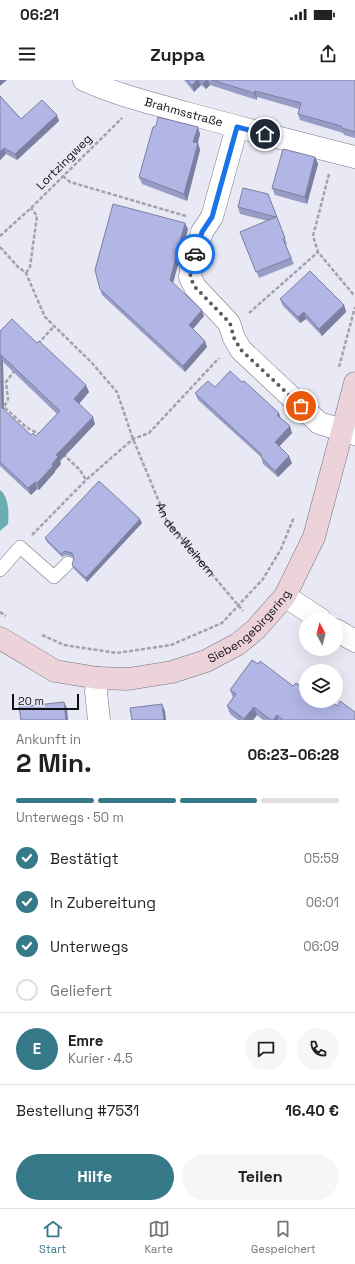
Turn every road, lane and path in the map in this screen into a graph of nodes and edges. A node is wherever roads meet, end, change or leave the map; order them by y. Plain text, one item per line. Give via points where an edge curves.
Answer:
1 (84, 80) edge
2 (140, 100) junction
3 (237, 127) junction
4 (334, 152) junction
5 (355, 158) edge
6 (63, 176) junction
7 (31, 208) junction
8 (208, 222) junction
9 (0, 236) edge
10 (0, 247) edge
11 (26, 273) junction
12 (355, 295) edge
13 (355, 307) edge
14 (54, 326) junction
15 (37, 346) edge
16 (18, 367) edge
17 (346, 378) edge
18 (348, 432) edge
19 (43, 437) edge
20 (133, 440) junction
21 (58, 449) edge
22 (86, 480) junction
23 (297, 510) dead end
24 (20, 547) junction
25 (68, 563) dead end
26 (0, 570) edge
27 (285, 596) junction
28 (239, 605) junction
29 (0, 612) edge
30 (309, 612) edge
31 (10, 619) dead end
32 (256, 629) junction
33 (36, 632) dead end
34 (343, 634) edge
35 (0, 638) edge
36 (355, 641) edge
37 (98, 678) junction
38 (99, 720) edge

1 - 2 street, Brahmsstraße
2 - 3 street, Brahmsstraße
2 - 6 path, Lortzingweg
3 - 4 street, Brahmsstraße
3 - 8 street via 212,217
4 - 5 street, Brahmsstraße
4 - 12 path via 313,236 318,252
6 - 7 path, Lortzingweg
6 - 8 path via 70,182
7 - 9 path, Lortzingweg
7 - 11 path via 37,216 30,267
8 - 18 street via 202,232 191,269 190,277 195,287 230,323 241,350 319,423
10 - 11 path, An den Weihern
11 - 14 path, An den Weihern via 45,318
13 - 17 path
14 - 15 path
14 - 20 path, An den Weihern via 117,392
16 - 19 path via 6,382 8,399 4,407 26,427
17 - 18 street, Siebengebirgsring
18 - 27 street, Siebengebirgsring via 314,537
20 - 22 path
20 - 28 path, An den Weihern via 167,521
21 - 22 path via 80,470
22 - 24 path
23 - 28 path via 281,549 263,579
24 - 25 lane via 54,578
24 - 26 lane
27 - 30 street
27 - 32 street, Siebengebirgsring
28 - 32 path, An den Weihern
28 - 33 path via 222,622 171,645 117,653 64,645
29 - 31 path
32 - 37 street, Siebengebirgsring via 238,644 206,661 172,672 128,679
34 - 36 street
35 - 37 street, Siebengebirgsring via 55,671
37 - 38 street via 96,692

